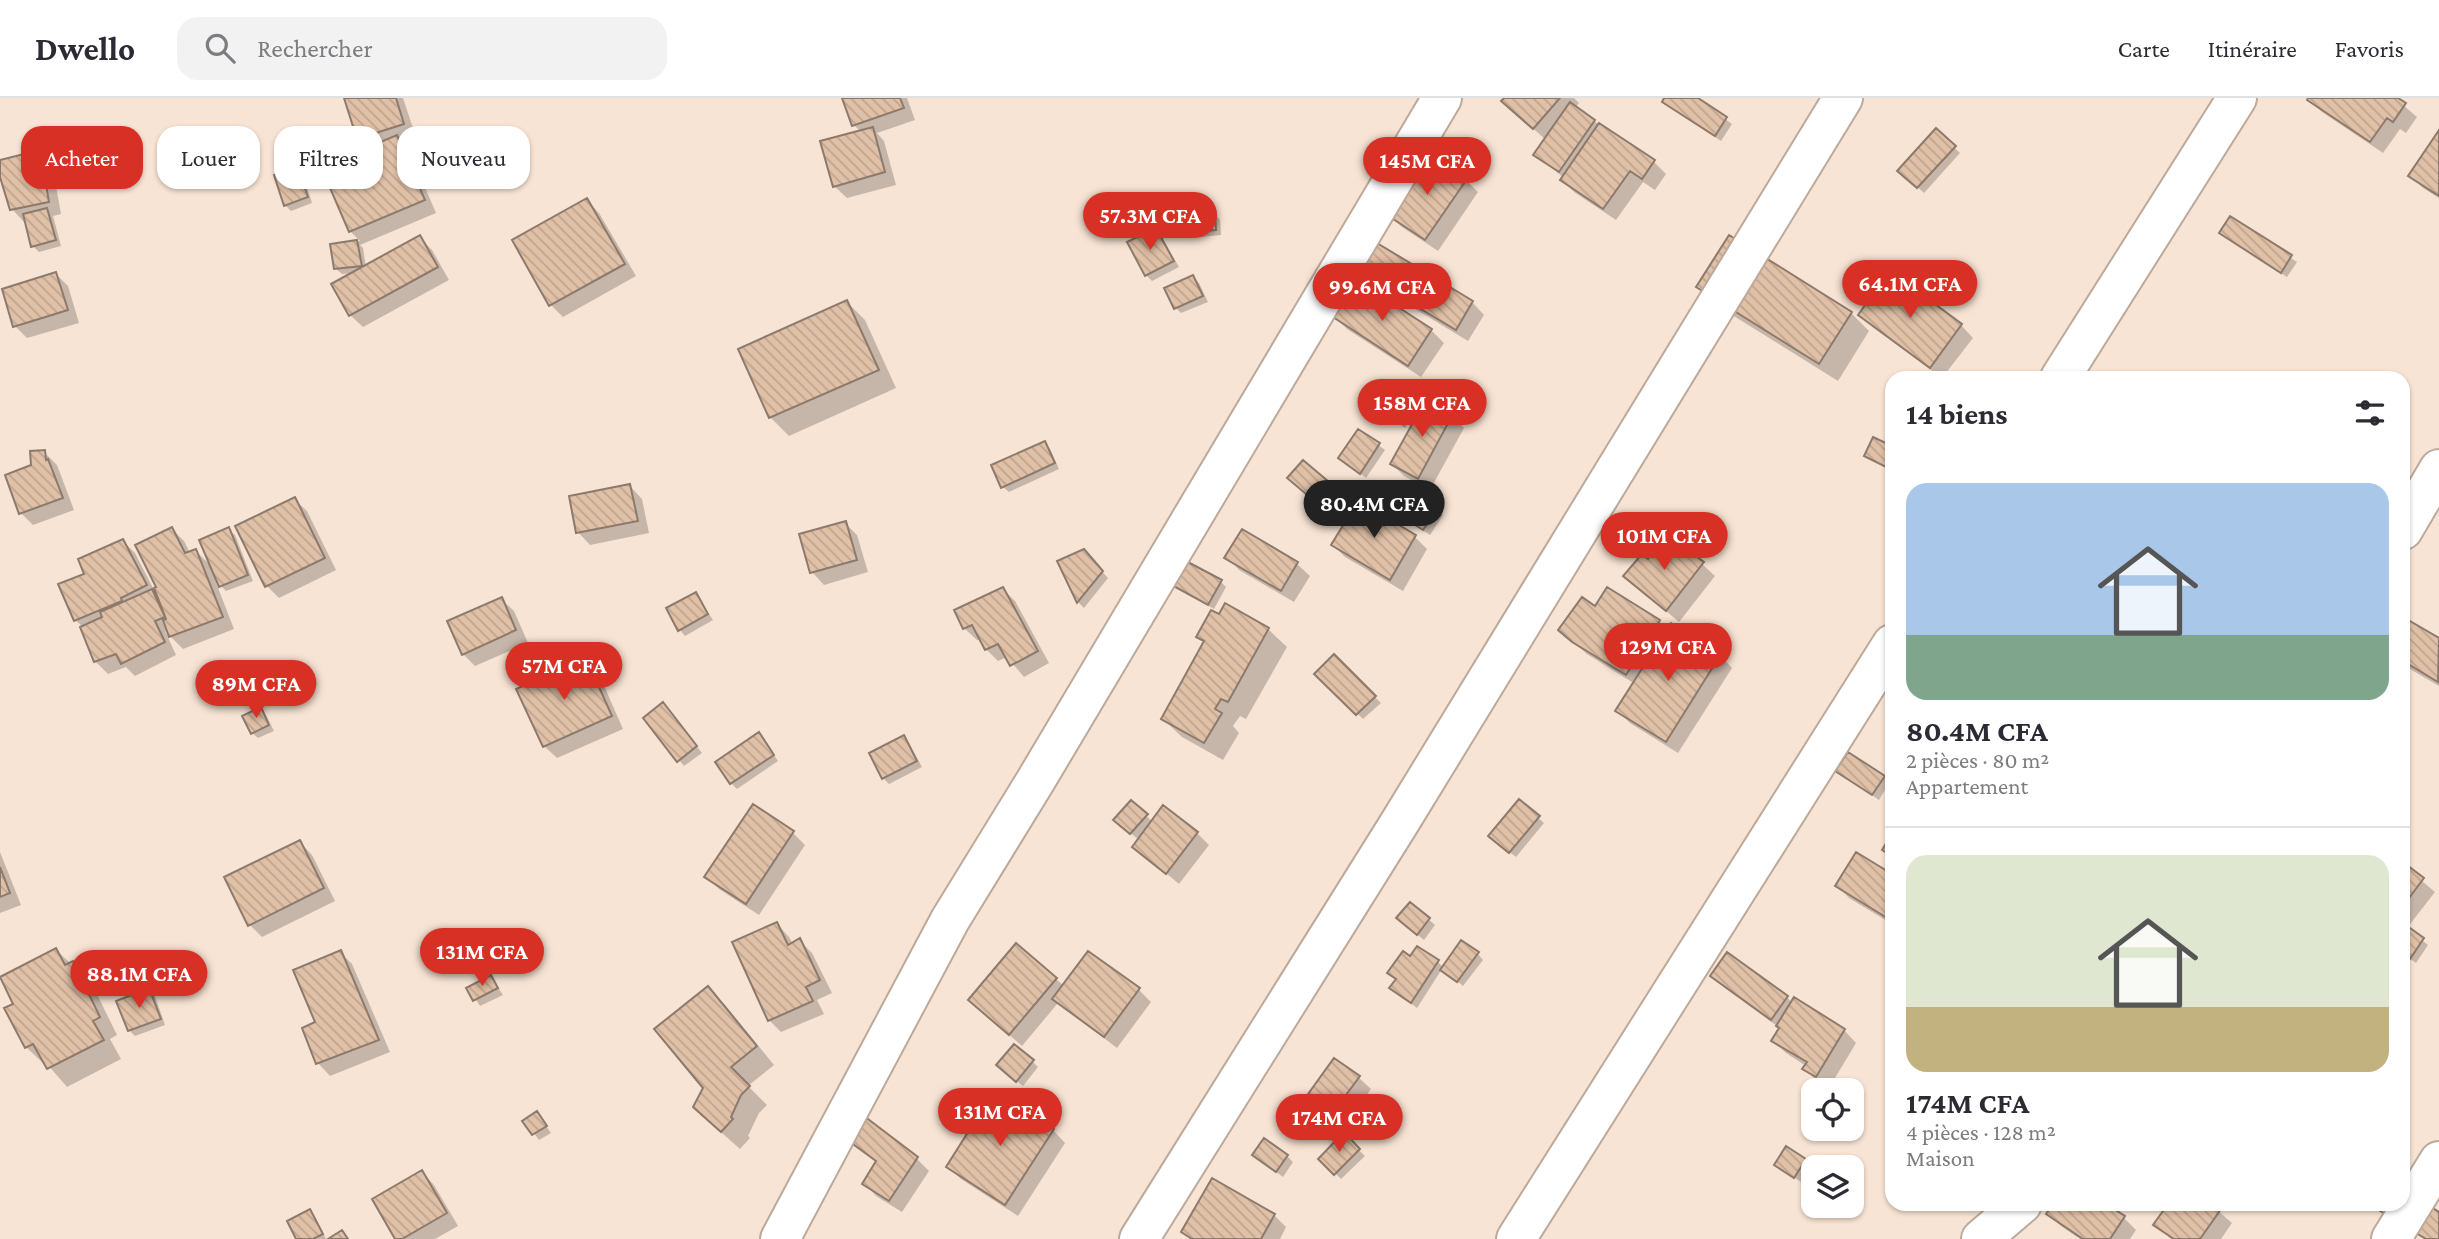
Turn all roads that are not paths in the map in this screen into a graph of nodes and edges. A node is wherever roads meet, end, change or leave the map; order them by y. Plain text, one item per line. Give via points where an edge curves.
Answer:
1 (1442, 98) edge
2 (1843, 98) edge
3 (2237, 98) edge
4 (2064, 371) edge
5 (2439, 469) edge
6 (2410, 518) edge
7 (1885, 655) edge
8 (2439, 1161) edge
9 (2410, 1208) edge
10 (2014, 1211) edge
11 (2408, 1211) edge
12 (780, 1239) edge
13 (1139, 1239) edge
14 (1516, 1239) edge
15 (1981, 1239) edge
16 (2391, 1239) edge

1 - 12 street via 950,920
2 - 13 street
3 - 4 street
5 - 6 street
7 - 14 street
8 - 9 street
10 - 15 street
11 - 16 street

